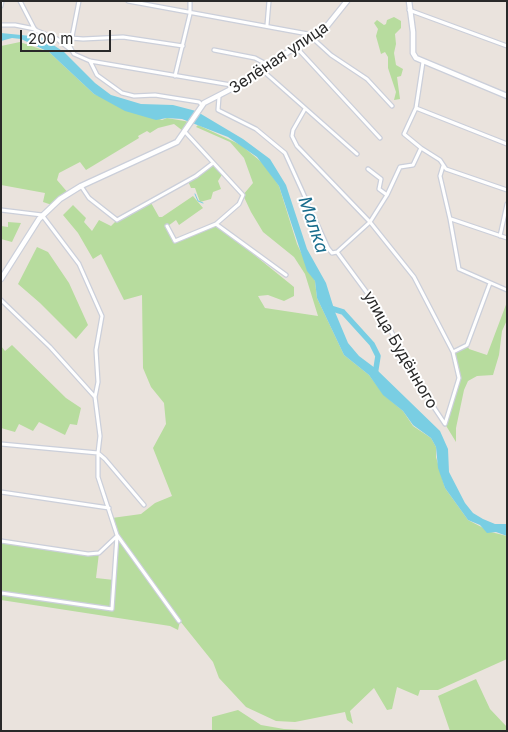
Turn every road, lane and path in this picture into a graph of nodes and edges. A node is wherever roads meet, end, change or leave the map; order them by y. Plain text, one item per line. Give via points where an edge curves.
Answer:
1 (2, 1) edge
2 (20, 1) edge
3 (79, 1) edge
4 (128, 1) edge
5 (190, 1) edge
6 (269, 1) edge
7 (347, 1) edge
8 (409, 1) edge
9 (1, 6) edge
10 (408, 10) junction
11 (190, 14) junction
12 (1, 25) edge
13 (267, 26) junction
14 (35, 30) junction
15 (311, 37) junction
16 (71, 38) junction
17 (183, 46) junction
18 (507, 46) edge
19 (296, 47) junction
20 (70, 49) junction
21 (214, 50) dead end
22 (90, 62) junction
23 (423, 62) junction
24 (268, 65) junction
25 (261, 70) junction
26 (175, 76) junction
27 (237, 86) junction
28 (507, 96) edge
29 (219, 98) junction
30 (202, 105) junction
31 (392, 106) dead end
32 (416, 108) junction
33 (305, 109) junction
34 (187, 130) junction
35 (380, 138) dead end
36 (507, 144) edge
37 (421, 148) junction
38 (357, 154) dead end
39 (213, 163) junction
40 (443, 166) junction
41 (368, 169) dead end
42 (81, 186) junction
43 (507, 190) edge
44 (387, 195) junction
45 (507, 204) edge
46 (1, 210) edge
47 (42, 215) junction
48 (450, 219) junction
49 (370, 222) junction
50 (216, 224) junction
51 (167, 226) dead end
52 (500, 236) junction
53 (507, 238) edge
54 (338, 252) junction
55 (286, 275) dead end
56 (1, 279) edge
57 (490, 283) junction
58 (507, 290) edge
59 (1, 300) edge
60 (453, 352) junction
61 (95, 397) junction
62 (1, 444) edge
63 (98, 453) junction
64 (1, 492) edge
65 (144, 505) dead end
66 (109, 508) junction
67 (117, 535) junction
68 (1, 541) edge
69 (1, 593) edge
70 (179, 621) dead end

1 - 9 street
2 - 14 street
3 - 16 street
4 - 11 street
5 - 11 street
6 - 13 street
7 - 15 street, Зелёная улица via 334,20
8 - 10 street
10 - 18 street
10 - 23 street via 414,56
11 - 13 street
11 - 17 street
12 - 14 street via 15,24
13 - 15 street
14 - 20 street
15 - 19 street, Зелёная улица
15 - 31 street via 331,56 367,79
16 - 17 street via 123,37
16 - 20 street
17 - 26 street
19 - 24 street, Зелёная улица
19 - 35 street
20 - 22 street
21 - 24 street via 255,58
22 - 26 street
22 - 30 street via 97,75 122,93 199,102
23 - 28 street
23 - 32 street
24 - 25 street, Зелёная улица
25 - 27 street, Зелёная улица
25 - 33 street
26 - 27 street
27 - 29 street, Зелёная улица
29 - 30 street, Зелёная улица
29 - 54 street, улица Будённого via 218,110 256,129 285,154 328,248
30 - 34 street
32 - 36 street
32 - 37 street via 404,134
33 - 38 street
33 - 49 street via 293,130 297,146
34 - 39 street
34 - 42 street via 177,142
37 - 40 street via 440,160
37 - 44 street via 413,165 400,167
39 - 42 street via 193,178 117,220 89,198
39 - 50 street via 243,196 239,204
40 - 43 street via 458,175
40 - 48 street via 440,176
41 - 44 street via 381,179 379,189
42 - 47 street
44 - 49 street
45 - 52 street
46 - 47 street
47 - 56 street
47 - 61 street via 79,264 102,316 96,350 98,382
48 - 52 street
48 - 57 street via 458,269
49 - 54 street
49 - 60 street via 414,277
50 - 51 street via 175,241
50 - 55 street
52 - 53 street
54 - 60 street, улица Будённого via 379,308 425,394 445,424 459,378
57 - 58 street
57 - 60 street via 467,344
59 - 61 street
61 - 63 street via 100,436
62 - 63 street
63 - 65 street
63 - 66 street via 98,477
64 - 66 street
66 - 67 street
67 - 68 street via 99,553 88,554
67 - 69 street via 112,609
67 - 70 street

